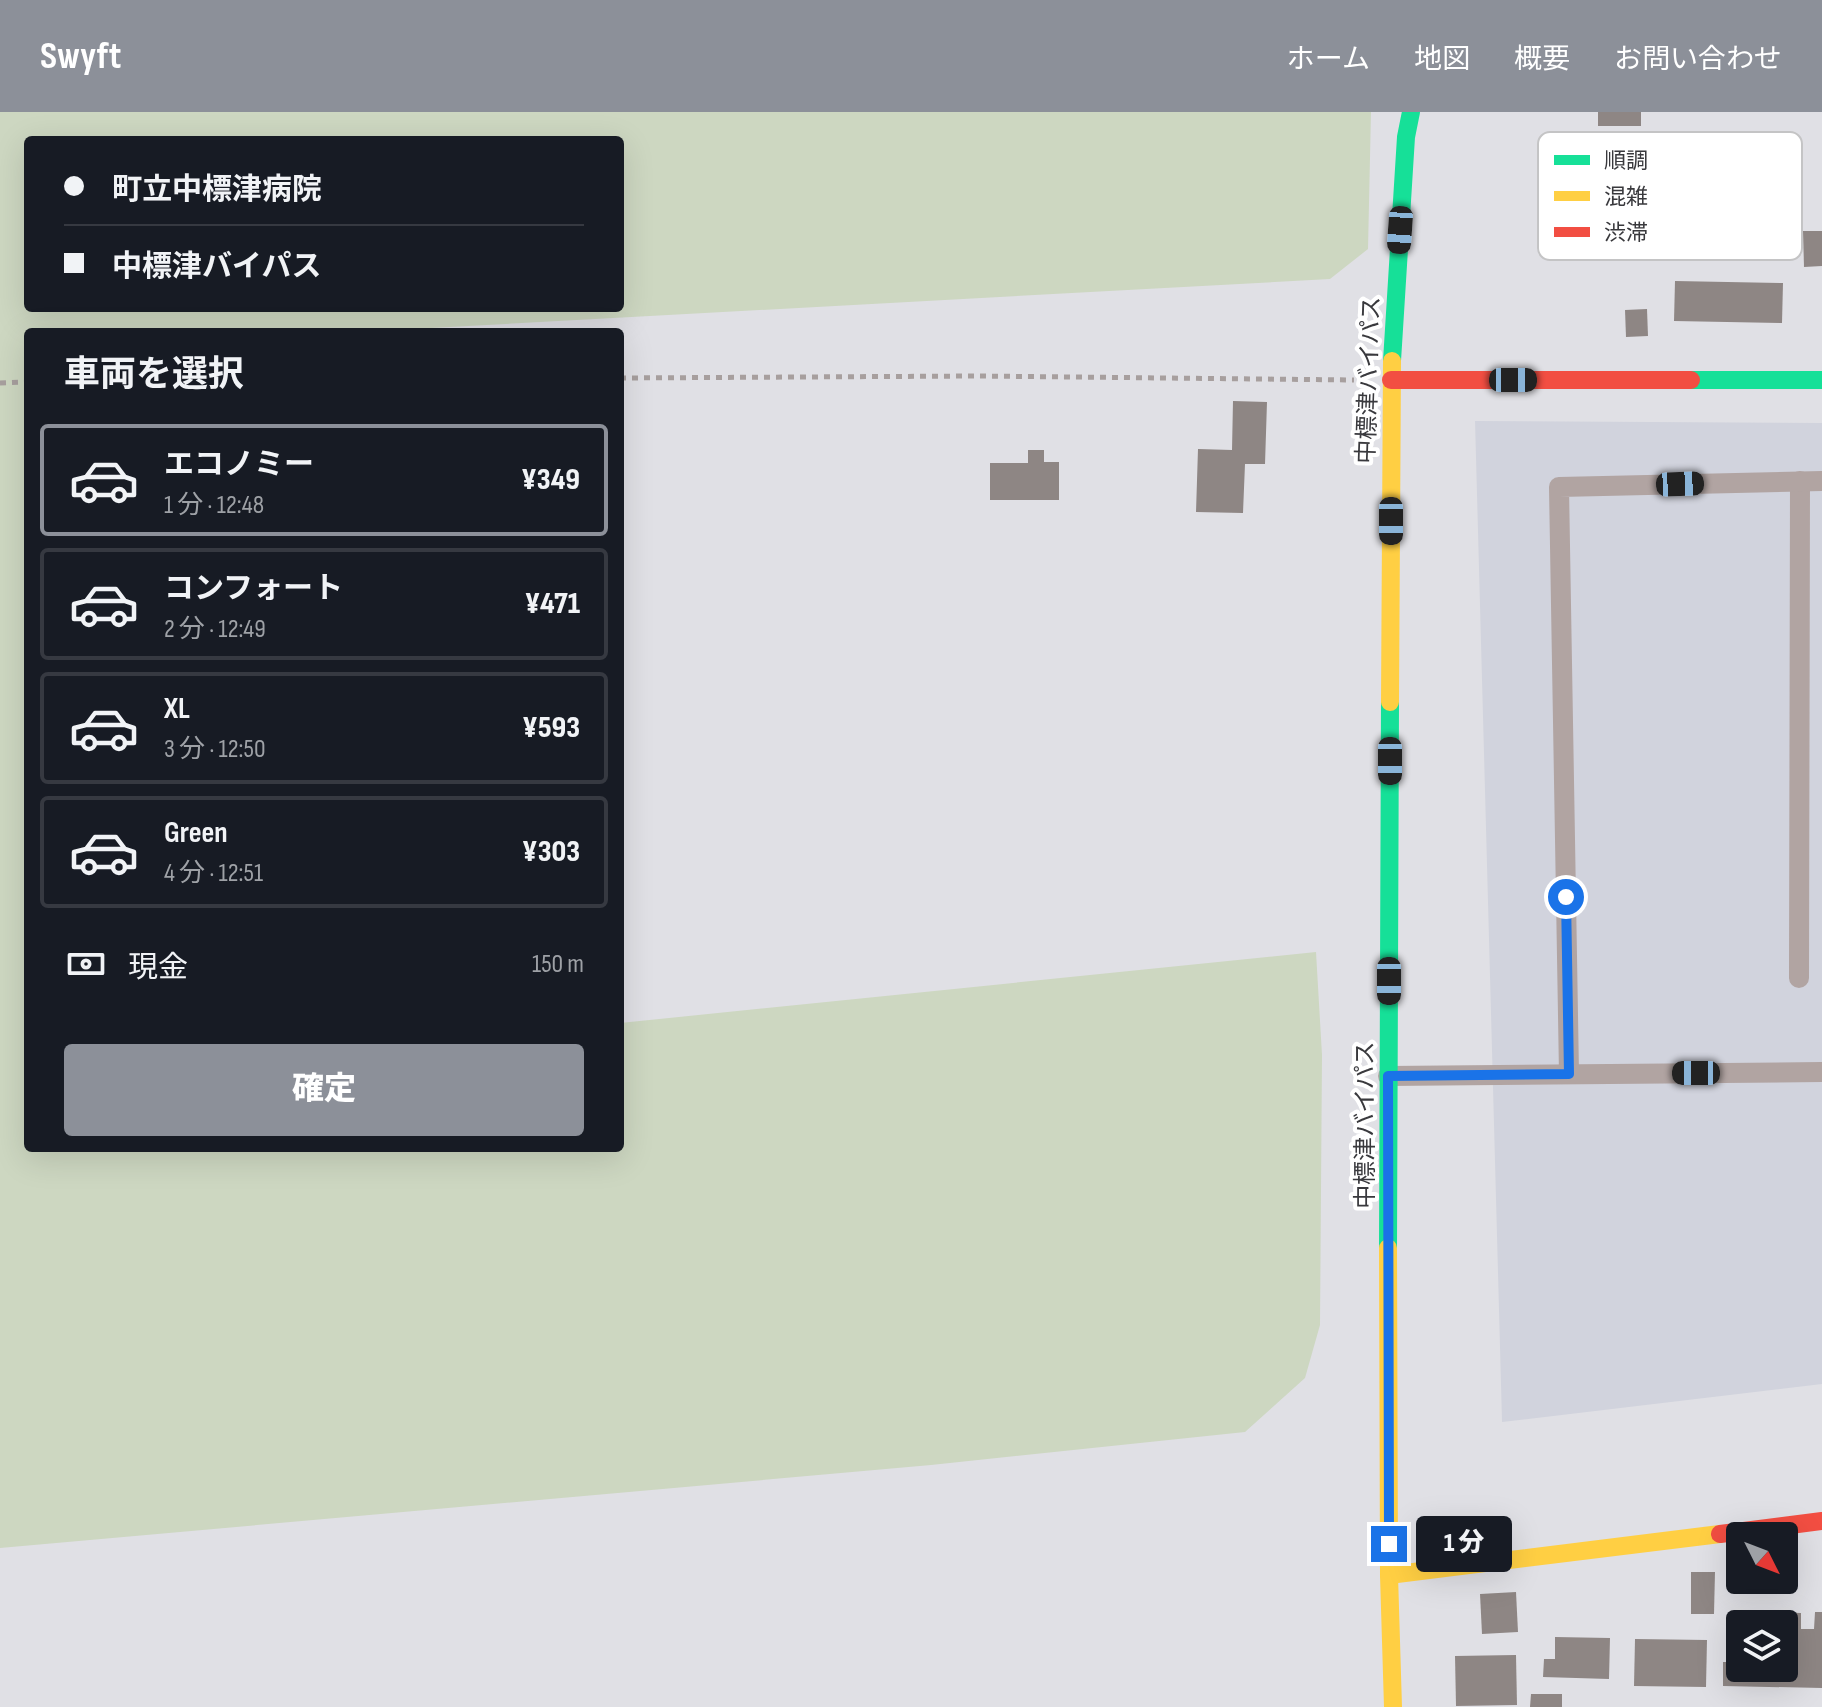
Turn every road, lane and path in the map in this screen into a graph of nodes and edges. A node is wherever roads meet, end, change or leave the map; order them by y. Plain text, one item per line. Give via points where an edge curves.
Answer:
1 (1411, 112) edge
2 (624, 378) edge
3 (1391, 380) junction
4 (1822, 380) edge
5 (24, 382) edge
6 (0, 383) edge
7 (1800, 481) junction
8 (1822, 481) edge
9 (1799, 978) dead end
10 (1822, 1072) edge
11 (1569, 1074) junction
12 (1388, 1076) junction
13 (1822, 1521) edge
14 (1389, 1575) junction
15 (1393, 1707) edge

1 - 3 main road, 中標津バイパス
2 - 3 path
3 - 4 main road
3 - 12 main road, 中標津バイパス
5 - 6 path
7 - 8 lane
7 - 9 lane
7 - 11 lane via 1559,487
10 - 11 lane
11 - 12 lane
12 - 14 main road, 中標津バイパス
13 - 14 main road
14 - 15 main road, 中標津バイパス

